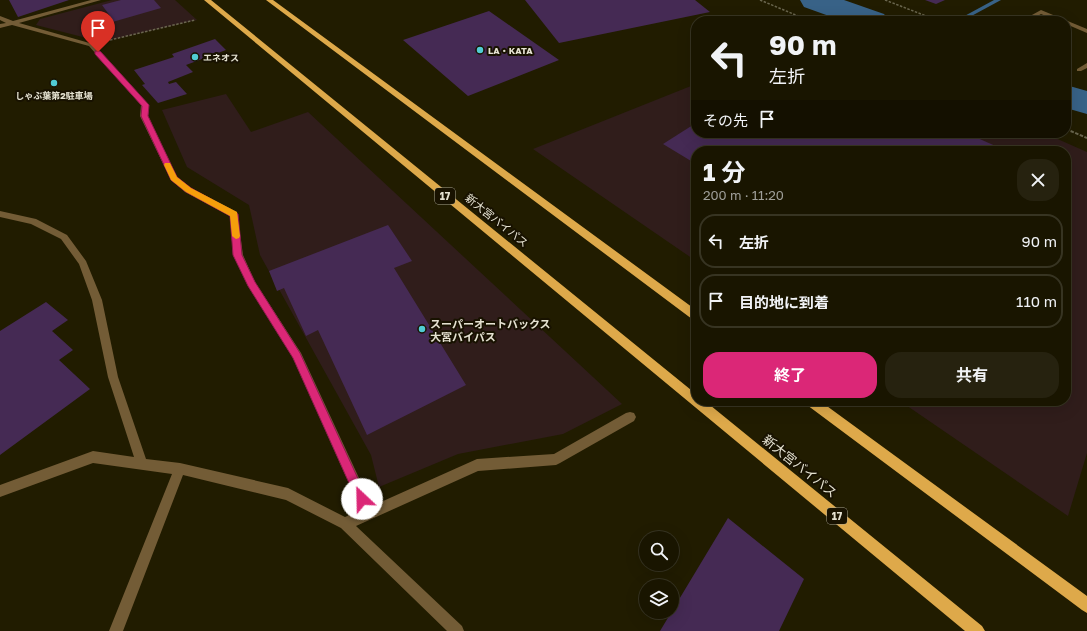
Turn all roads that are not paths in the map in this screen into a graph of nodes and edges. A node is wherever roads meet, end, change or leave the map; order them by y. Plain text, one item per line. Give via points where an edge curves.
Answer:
1 (98, 0) edge
2 (206, 0) edge
3 (269, 0) edge
4 (1034, 16) edge
5 (1051, 16) edge
6 (0, 18) edge
7 (10, 22) junction
8 (1071, 24) edge
9 (0, 26) edge
10 (1087, 31) edge
11 (1087, 65) edge
12 (1079, 70) dead end
13 (0, 214) edge
14 (691, 312) edge
15 (691, 397) edge
16 (702, 406) edge
17 (818, 406) edge
18 (630, 417) dead end
19 (142, 464) junction
20 (180, 469) junction
21 (0, 491) edge
22 (369, 514) junction
23 (345, 524) junction
24 (1087, 605) edge
25 (116, 631) edge
26 (457, 631) edge
27 (977, 631) edge

1 - 7 street
2 - 15 highway, 新大宮バイパス / 17
3 - 14 highway
4 - 5 street via 1042,12
6 - 7 street
7 - 9 street
7 - 22 street via 91,45 145,105 144,116 174,178 188,190 234,214 238,255 251,283 297,356
8 - 10 street
11 - 12 street
13 - 19 street via 33,221 64,237 83,263 97,300 113,376
16 - 27 highway, 新大宮バイパス / 17
17 - 24 highway
18 - 22 street via 556,459 477,465
19 - 20 street
19 - 21 street via 93,457
20 - 23 street via 288,494
20 - 25 street
22 - 23 street
23 - 26 street

